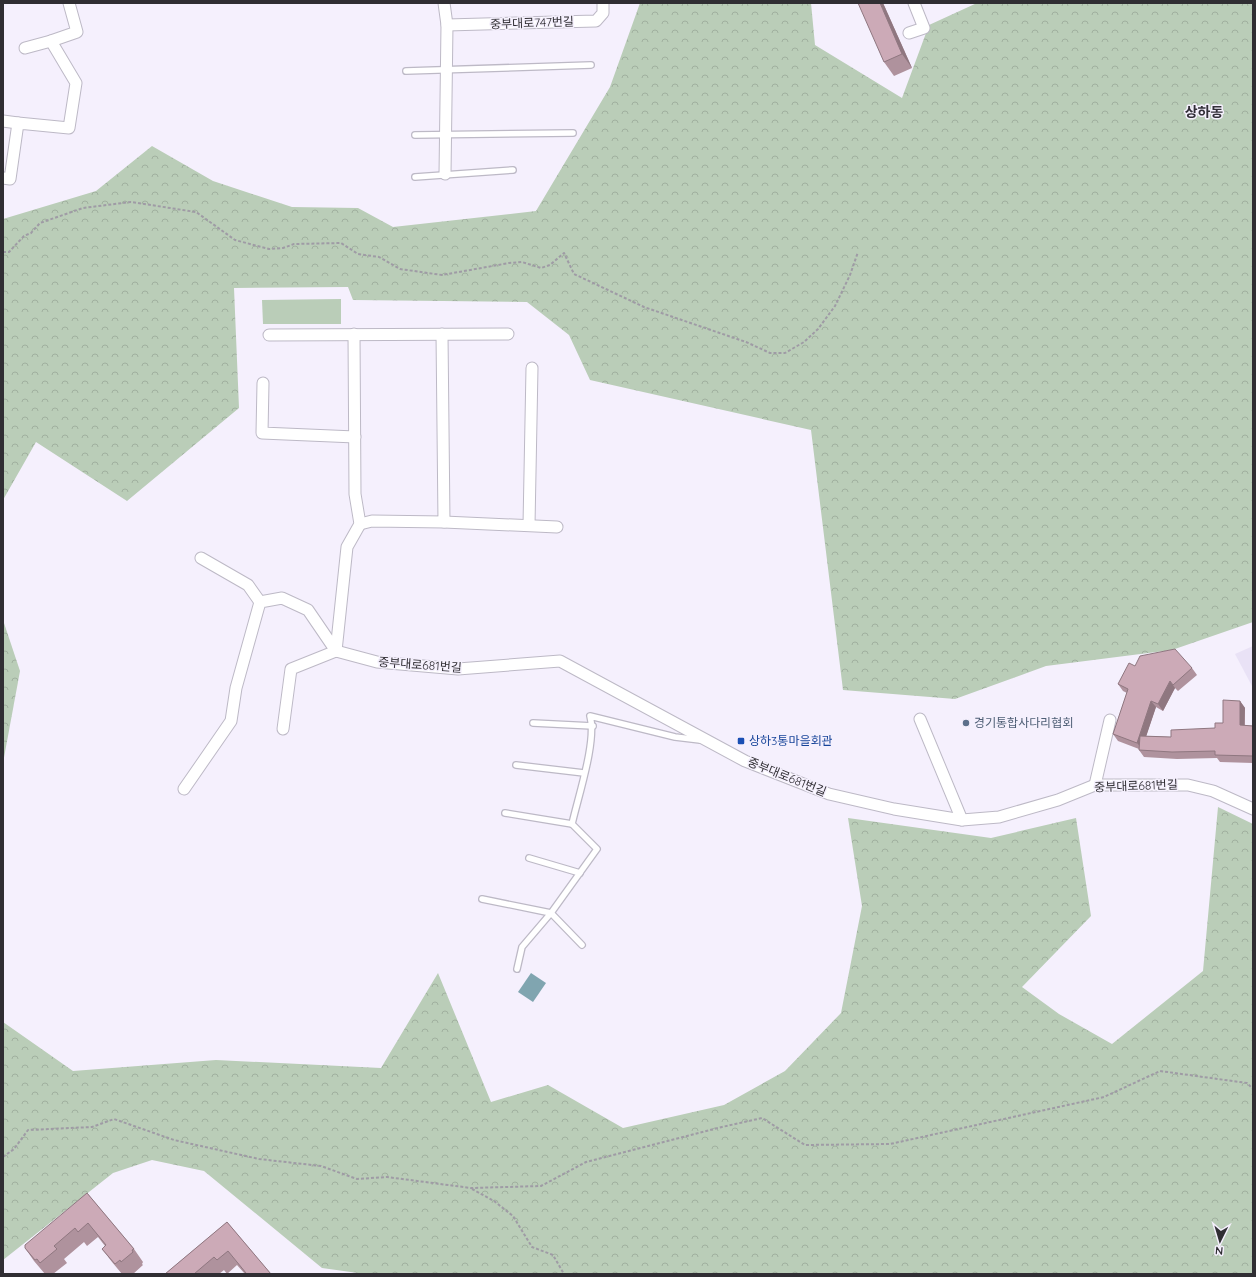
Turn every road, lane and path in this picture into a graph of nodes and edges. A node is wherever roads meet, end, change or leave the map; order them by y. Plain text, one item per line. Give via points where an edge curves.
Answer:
1 (69, 3) edge
2 (444, 3) edge
3 (603, 3) edge
4 (914, 3) edge
5 (447, 25) junction
6 (908, 33) dead end
7 (50, 41) junction
8 (25, 48) dead end
9 (591, 65) dead end
10 (446, 68) junction
11 (406, 71) dead end
12 (3, 120) edge
13 (18, 123) junction
14 (573, 133) dead end
15 (415, 135) dead end
16 (446, 136) junction
17 (514, 170) dead end
18 (445, 174) junction
19 (415, 177) dead end
20 (3, 178) edge
21 (3, 252) edge
22 (858, 252) dead end
23 (354, 334) junction
24 (442, 334) junction
25 (508, 334) dead end
26 (269, 335) dead end
27 (532, 368) dead end
28 (263, 383) dead end
29 (354, 437) junction
30 (444, 522) junction
31 (360, 524) junction
32 (529, 525) junction
33 (557, 527) dead end
34 (201, 558) dead end
35 (260, 602) junction
36 (336, 651) junction
37 (920, 720) dead end
38 (1110, 720) dead end
39 (533, 723) dead end
40 (593, 726) junction
41 (283, 729) dead end
42 (709, 742) junction
43 (516, 765) dead end
44 (584, 774) junction
45 (1094, 785) junction
46 (184, 789) dead end
47 (1253, 809) edge
48 (505, 813) dead end
49 (962, 820) junction
50 (572, 824) junction
51 (529, 858) dead end
52 (580, 872) junction
53 (482, 899) dead end
54 (551, 913) junction
55 (582, 945) dead end
56 (518, 969) dead end
57 (1253, 1089) edge
58 (3, 1157) edge
59 (471, 1188) junction
60 (564, 1274) edge

1 - 7 street via 77,32
2 - 5 street
3 - 5 street, 중부대로747번길 via 603,13 596,21
4 - 6 street via 924,28
5 - 10 street
7 - 8 street
7 - 13 street via 76,83 69,128
9 - 10 lane
10 - 11 lane
10 - 16 street
12 - 13 street
13 - 20 street via 10,179
14 - 16 lane
15 - 16 lane
16 - 18 street
17 - 18 lane
18 - 19 lane
21 - 22 path via 9,252 40,223 83,208 131,202 196,212 242,243 269,249 294,244 341,243 358,254 379,257 400,268 442,275 522,262 541,268 564,253 574,274 638,304 770,353 784,354 804,342 835,306
23 - 24 street
23 - 26 street
23 - 29 street
24 - 25 street
24 - 30 street
27 - 32 street
28 - 29 street via 262,433
29 - 31 street via 355,494
30 - 31 street via 372,521
30 - 32 street
31 - 36 street via 347,547
32 - 33 street
34 - 35 street via 248,585
35 - 36 street via 282,598 308,610
35 - 46 street via 236,688 231,721
36 - 41 street via 291,669
36 - 42 street, 중부대로681번길 via 377,662 458,669 560,661
37 - 49 street
38 - 45 street
39 - 40 lane
40 - 42 lane via 590,716 675,737
40 - 44 lane
42 - 49 street, 중부대로681번길 via 745,761 829,794 894,809
43 - 44 lane
44 - 50 lane
45 - 47 street, 중부대로681번길 via 1188,785 1213,791
45 - 49 street, 중부대로681번길 via 1058,800 1000,817
48 - 50 lane
50 - 52 lane via 597,849
51 - 52 lane
52 - 54 lane
53 - 54 lane
54 - 55 lane
54 - 56 lane via 522,947
57 - 59 path via 1247,1083 1160,1071 1104,1097 890,1144 805,1145 762,1118 586,1162 541,1186
58 - 59 path via 14,1149 28,1130 92,1127 114,1119 174,1140 259,1159 321,1166 357,1179 386,1177
59 - 60 path via 513,1216 532,1247 553,1255

